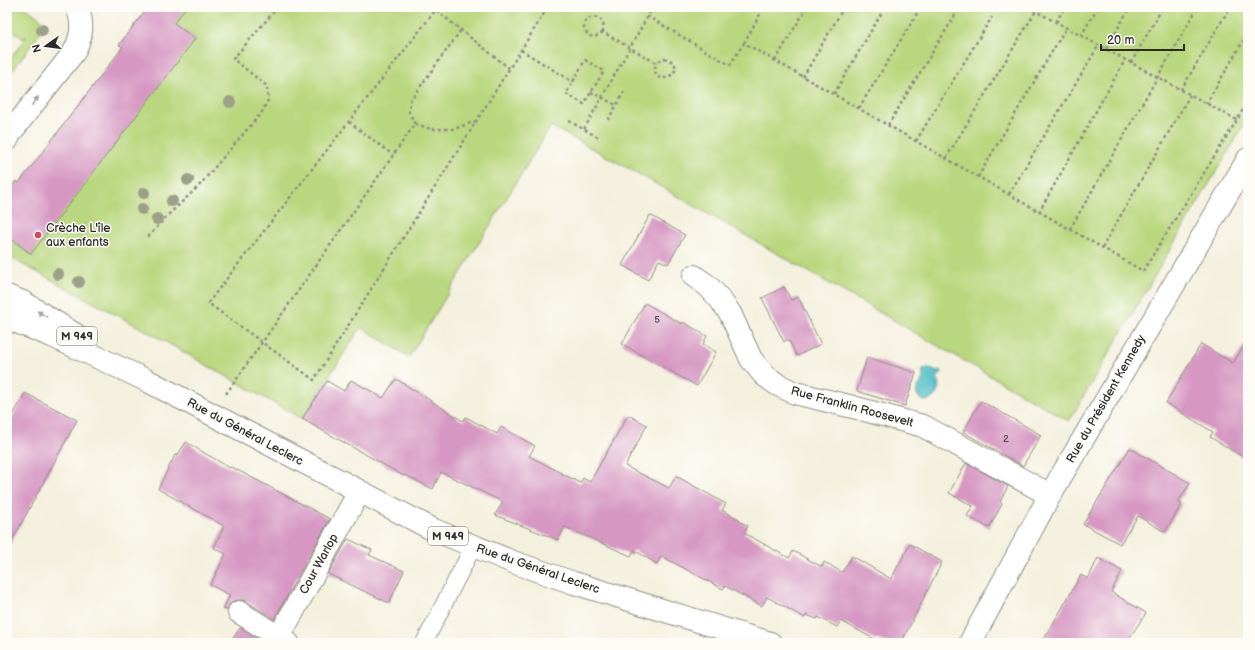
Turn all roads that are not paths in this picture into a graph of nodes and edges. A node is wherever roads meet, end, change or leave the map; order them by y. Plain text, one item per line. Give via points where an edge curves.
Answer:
1 (77, 7) edge
2 (8, 134) edge
3 (1248, 159) edge
4 (694, 276) dead end
5 (7, 296) edge
6 (7, 318) edge
7 (146, 380) junction
8 (359, 492) junction
9 (1050, 495) junction
10 (473, 547) junction
11 (239, 612) dead end
12 (283, 640) edge
13 (424, 643) edge
14 (770, 643) edge
15 (970, 643) edge

2 -> 1 street via 74,52 80,39 81,27
3 - 9 street, Rue du Président Kennedy
4 - 9 street, Rue Franklin Roosevelt via 719,298 730,313 751,358 764,375 778,385 795,393 923,426
7 -> 5 street, Rue du Général Leclerc / M 949 via 42,313
6 - 7 street, Rue du Général Leclerc / M 949
7 - 8 street, Rue du Général Leclerc / M 949
8 - 10 street, Rue du Général Leclerc / M 949
8 - 12 street, Cour Warlop
9 - 15 street, Rue du Président Kennedy
10 - 13 lane
10 - 14 street, Rue du Général Leclerc / M 949 via 574,582
11 - 12 street, Cour Warlop

